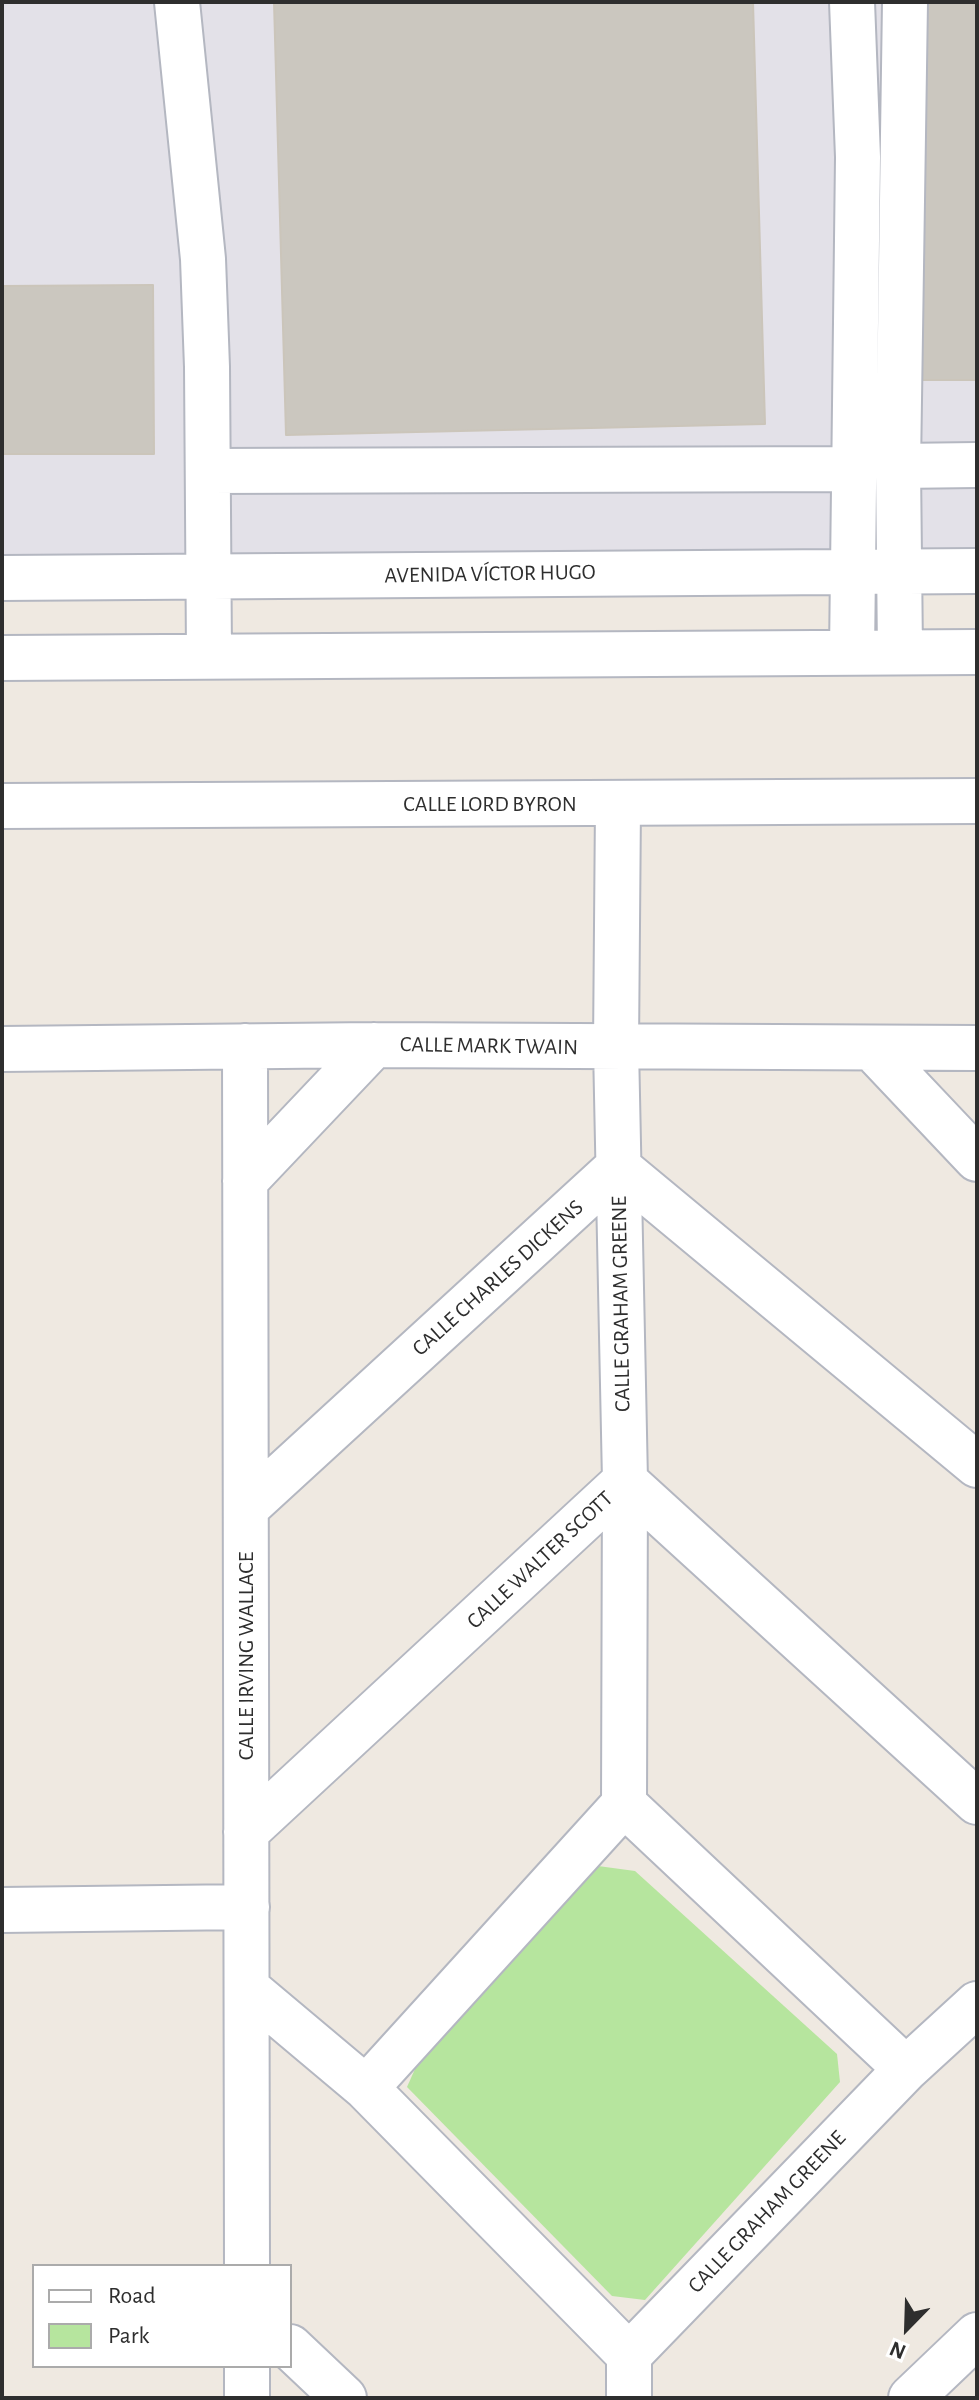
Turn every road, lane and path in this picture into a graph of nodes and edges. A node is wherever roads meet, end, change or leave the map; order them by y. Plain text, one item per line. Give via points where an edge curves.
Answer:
1 (177, 2) edge
2 (852, 2) edge
3 (905, 2) edge
4 (977, 465) edge
5 (898, 466) junction
6 (855, 469) junction
7 (208, 471) junction
8 (854, 570) junction
9 (899, 570) junction
10 (977, 571) edge
11 (210, 577) junction
12 (2, 578) edge
13 (852, 652) junction
14 (900, 652) junction
15 (977, 652) edge
16 (209, 655) junction
17 (2, 658) edge
18 (977, 801) edge
19 (618, 804) junction
20 (2, 806) edge
21 (374, 1045) junction
22 (245, 1046) junction
23 (616, 1047) junction
24 (977, 1048) edge
25 (2, 1049) edge
26 (873, 1049) junction
27 (977, 1159) edge
28 (618, 1167) junction
29 (245, 1181) junction
30 (977, 1465) edge
31 (625, 1481) junction
32 (246, 1508) junction
33 (977, 1802) edge
34 (624, 1804) junction
35 (246, 1832) junction
36 (247, 1907) junction
37 (2, 1910) edge
38 (247, 1988) junction
39 (977, 2004) edge
40 (906, 2069) junction
41 (366, 2088) junction
42 (247, 2264) edge
43 (977, 2335) edge
44 (292, 2349) edge
45 (629, 2355) junction
46 (247, 2368) edge
47 (247, 2398) edge
48 (344, 2398) edge
49 (629, 2398) edge
50 (911, 2398) edge

1 - 7 street via 203,259
2 - 6 street via 858,157
3 - 5 street
4 - 5 street
5 - 9 street
6 - 7 street
6 - 8 street
7 - 11 street
8 - 9 street, AVENIDA VÍCTOR HUGO
8 - 11 street, AVENIDA VÍCTOR HUGO
8 - 13 street
9 - 10 street, AVENIDA VÍCTOR HUGO
9 - 14 street
11 - 12 street, AVENIDA VÍCTOR HUGO
11 - 16 street
13 - 14 street
13 - 16 street
14 - 15 street
16 - 17 street
18 - 19 street, CALLE LORD BYRON
19 - 20 street, CALLE LORD BYRON
19 - 23 street, CALLE GRAHAM GREENE
21 - 22 street, CALLE MARK TWAIN
21 - 23 street, CALLE MARK TWAIN
21 - 29 street
22 - 25 street, CALLE MARK TWAIN
22 - 29 street, CALLE IRVING WALLACE
23 - 26 street, CALLE MARK TWAIN
23 - 28 street, CALLE GRAHAM GREENE
24 - 26 street, CALLE MARK TWAIN
26 - 27 street
28 - 30 street
28 - 31 street, CALLE GRAHAM GREENE
28 - 32 street, CALLE CHARLES DICKENS
29 - 32 street, CALLE IRVING WALLACE
31 - 33 street, CALLE WALTER SCOTT
31 - 34 street, CALLE GRAHAM GREENE
31 - 35 street, CALLE WALTER SCOTT
32 - 35 street, CALLE IRVING WALLACE
34 - 40 street
34 - 41 street
35 - 36 street, CALLE IRVING WALLACE
36 - 37 street
36 - 38 street, CALLE IRVING WALLACE
38 - 41 street
38 - 42 street, CALLE IRVING WALLACE
39 - 40 street, CALLE GRAHAM GREENE
40 - 45 street, CALLE GRAHAM GREENE
41 - 45 street
43 - 50 street
44 - 48 street
45 - 49 street
46 - 47 street

